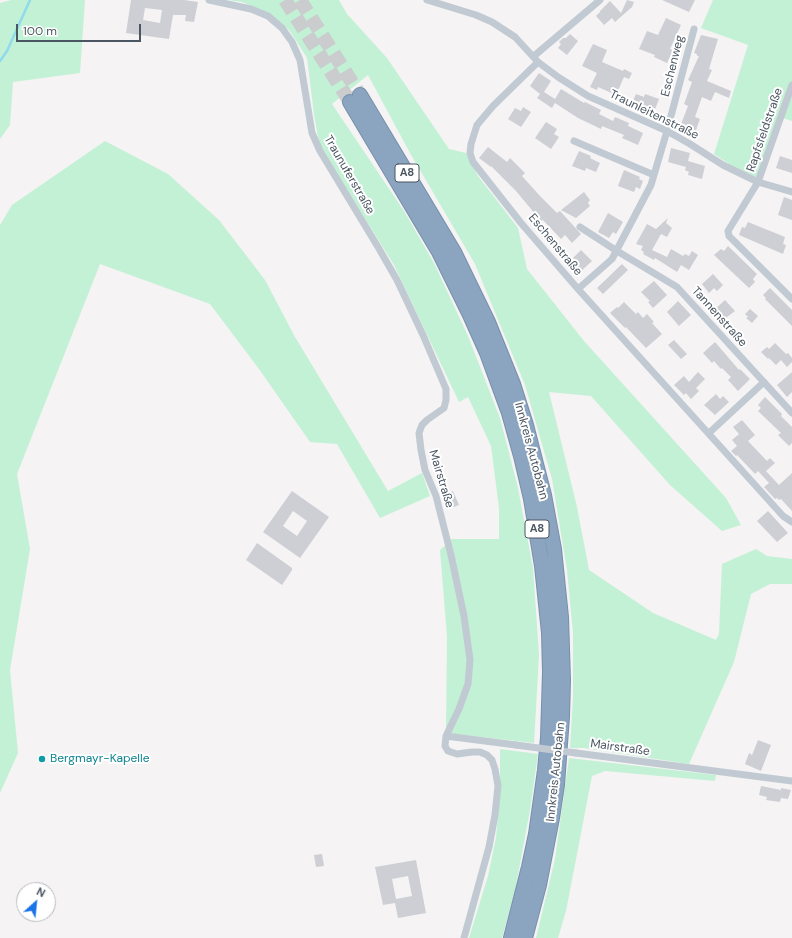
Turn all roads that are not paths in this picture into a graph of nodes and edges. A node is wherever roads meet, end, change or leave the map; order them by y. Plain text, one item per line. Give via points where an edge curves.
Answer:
1 (209, 0) edge
2 (427, 0) edge
3 (600, 0) edge
4 (694, 29) dead end
5 (536, 59) junction
6 (792, 85) edge
7 (667, 131) junction
8 (574, 141) dead end
9 (654, 175) junction
10 (758, 182) junction
11 (792, 192) edge
12 (580, 227) dead end
13 (378, 247) joint
14 (617, 251) junction
15 (578, 289) junction
16 (792, 299) edge
17 (764, 382) junction
18 (792, 413) edge
19 (709, 433) junction
20 (792, 522) edge
21 (446, 736) junction
22 (792, 781) edge
23 (464, 938) edge
24 (511, 938) edge
25 (525, 938) edge

1 - 13 street, Traunuferstraße via 251,9 268,16 282,28 292,42 300,60 312,133 320,151
2 - 5 street via 492,22 515,37
3 - 5 street, Eschenstraße
4 - 7 street, Eschenweg
5 - 7 street, Traunleitenstraße via 588,96
5 - 15 street, Eschenstraße via 477,126 470,153 481,173
6 - 10 street, Rapfsfeldstraße
7 - 9 street
7 - 10 street, Traunleitenstraße via 723,165
8 - 9 street
9 - 14 street
10 - 11 street, Traunleitenstraße
10 - 16 street, Rapfsfeldstraße via 728,231 729,236
12 - 14 street, Tannenstraße
13 - 21 street, Mairstraße via 404,294 446,389 444,408 427,420 419,433 425,470 436,496 451,555 470,660 468,684
14 - 15 street via 612,259
14 - 17 street, Tannenstraße via 677,287
15 - 19 street, Eschenstraße
17 - 18 street, Tannenstraße
17 - 19 street
19 - 20 street, Eschenstraße via 783,516
21 - 22 street, Mairstraße, bridge
21 - 23 street via 445,746 448,752 480,752 487,755 492,760 498,786 489,846
24 - 25 highway, Innkreis Autobahn / A8 via 536,834 548,738 549,633 531,499 509,413 487,353 439,252 355,99 454,252 488,322 522,411 544,495 558,586 563,649 562,717 552,818 539,885

